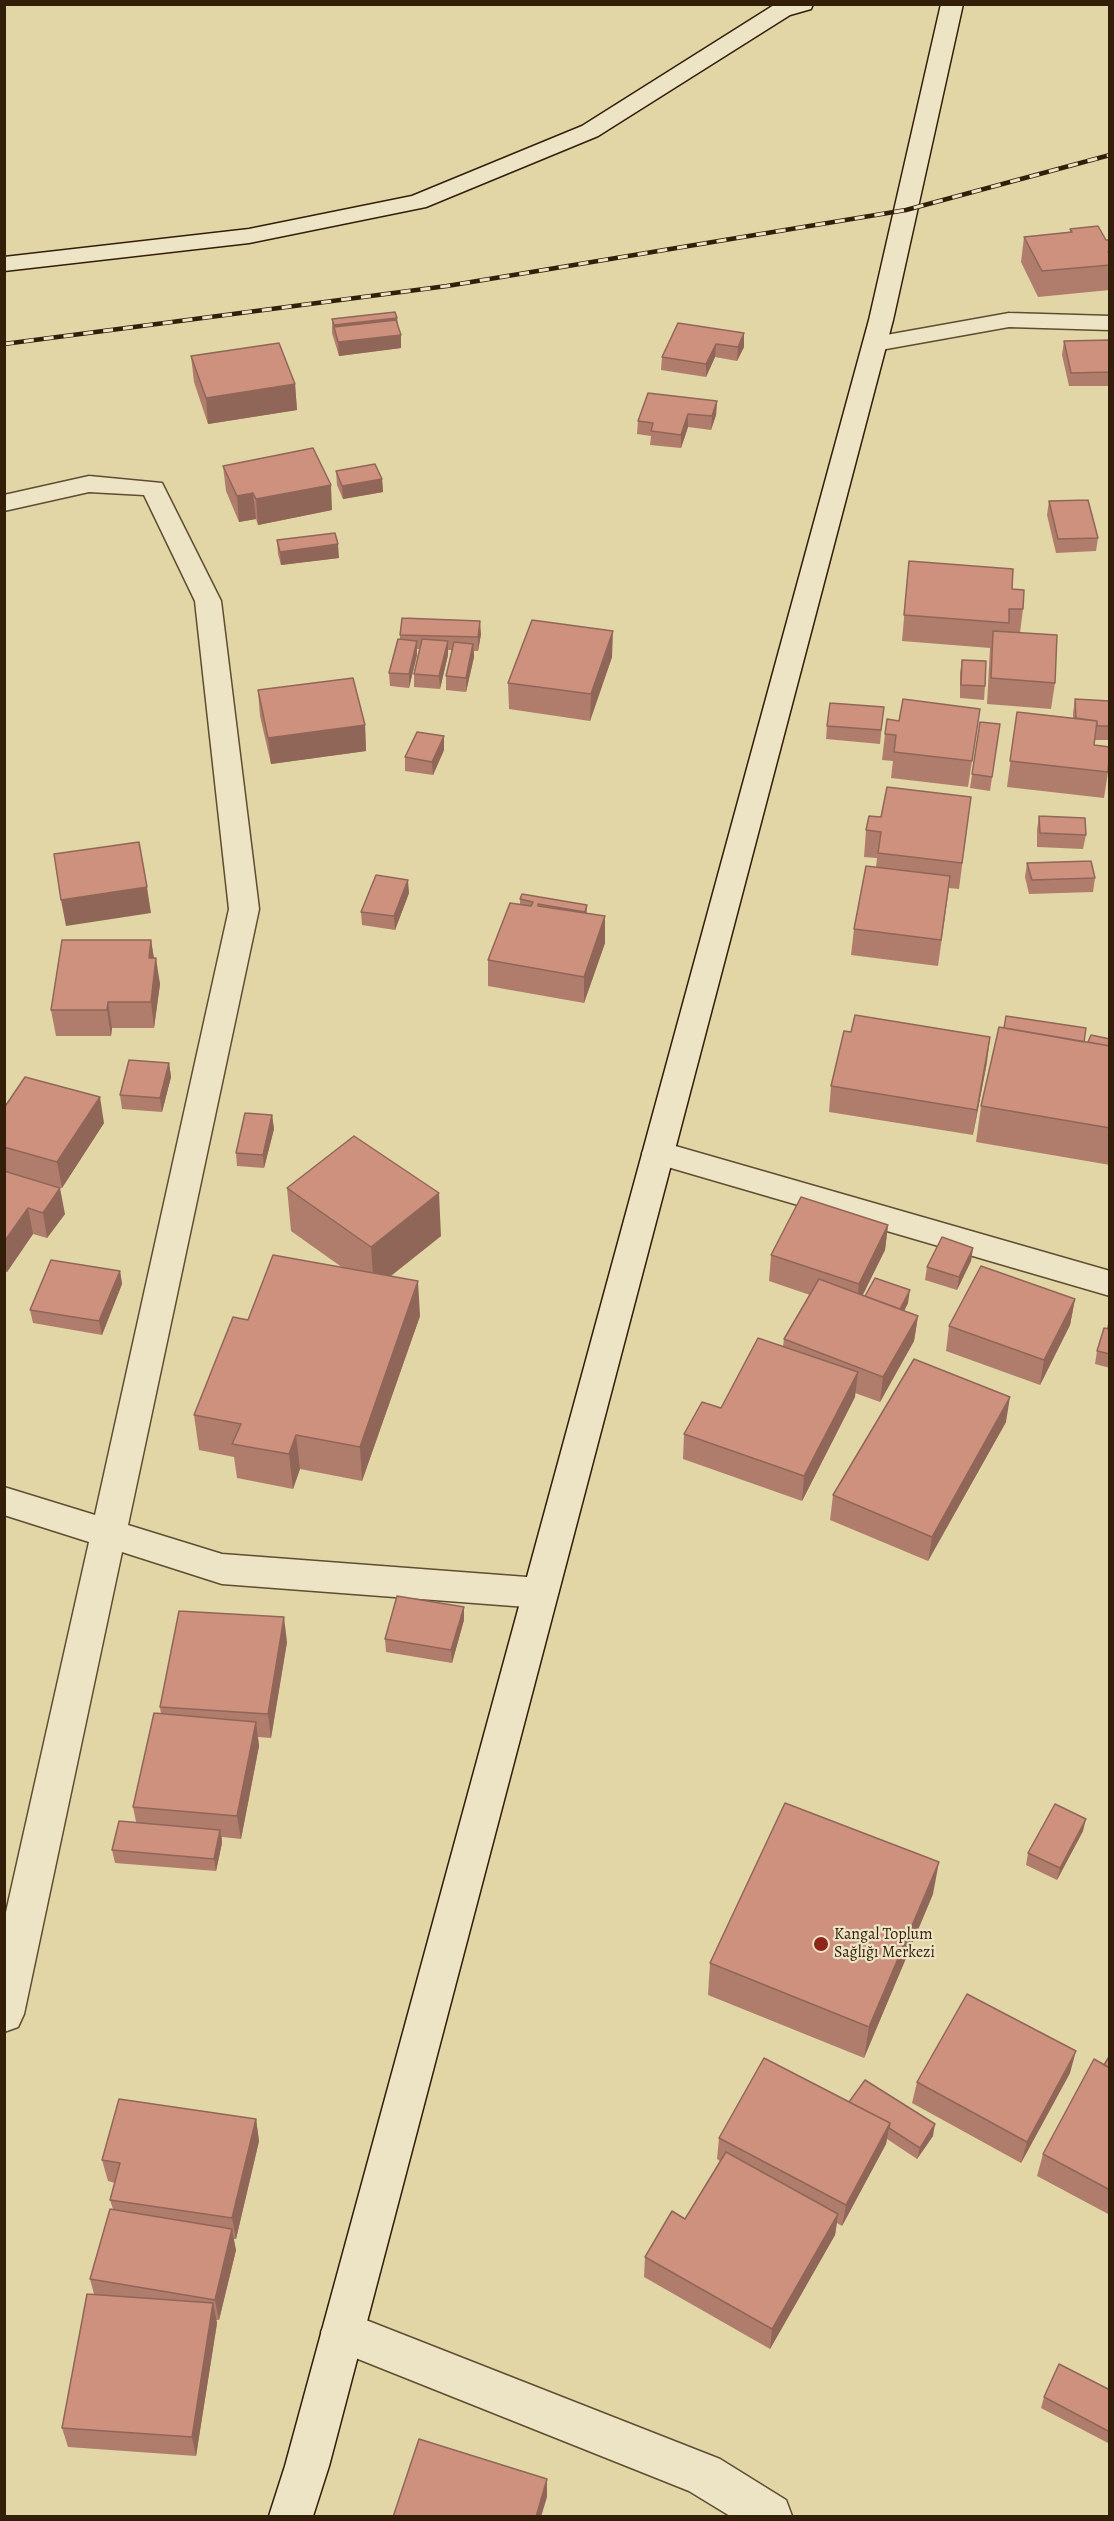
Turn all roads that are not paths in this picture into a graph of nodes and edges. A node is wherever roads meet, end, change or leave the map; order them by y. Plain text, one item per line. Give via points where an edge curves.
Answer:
1 (803, 4) edge
2 (952, 4) edge
3 (4, 264) edge
4 (1110, 323) edge
5 (875, 344) junction
6 (4, 502) edge
7 (658, 1153) junction
8 (1110, 1284) edge
9 (4, 1501) edge
10 (109, 1533) junction
11 (540, 1593) junction
12 (4, 2014) edge
13 (343, 2332) junction
14 (291, 2517) edge
15 (770, 2517) edge

1 - 3 street via 782,10 590,131 418,202 249,236
2 - 5 street
4 - 5 street via 1009,320
5 - 7 street
6 - 10 street via 89,484 153,488 208,601 244,909
7 - 8 street
7 - 11 street
9 - 10 street
10 - 11 street via 222,1569
10 - 12 street
11 - 13 street
13 - 14 street
13 - 15 street via 704,2475

